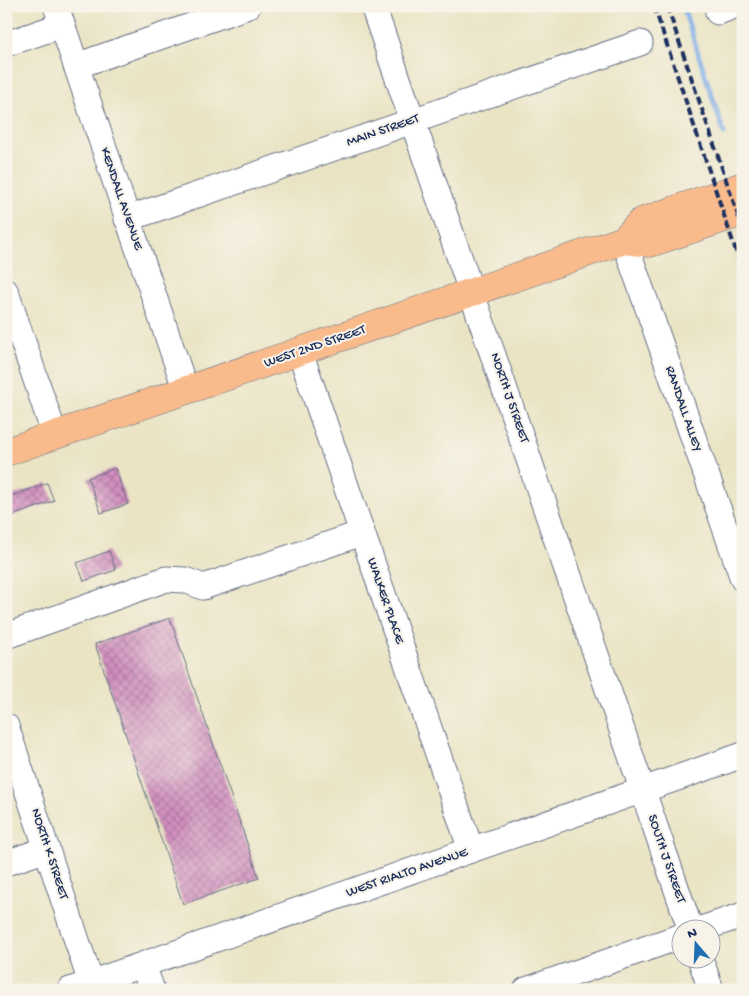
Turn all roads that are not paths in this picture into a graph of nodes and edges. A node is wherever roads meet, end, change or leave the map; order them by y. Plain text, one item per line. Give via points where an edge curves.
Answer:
1 (248, 6) edge
2 (373, 6) edge
3 (59, 15) edge
4 (640, 43) dead end
5 (6, 44) edge
6 (76, 66) junction
7 (413, 120) junction
8 (743, 186) edge
9 (743, 212) edge
10 (127, 219) junction
11 (624, 240) junction
12 (6, 292) edge
13 (472, 292) junction
14 (300, 352) junction
15 (186, 391) junction
16 (55, 436) junction
17 (6, 452) edge
18 (362, 533) junction
19 (743, 579) edge
20 (6, 636) edge
21 (6, 726) edge
22 (743, 755) edge
23 (642, 790) junction
24 (47, 849) junction
25 (471, 850) junction
26 (6, 863) edge
27 (743, 915) edge
28 (687, 918) edge
29 (722, 922) edge
30 (672, 939) edge
31 (143, 965) junction
32 (703, 968) edge
33 (81, 986) edge
34 (152, 990) edge
35 (526, 990) edge
36 (711, 990) edge

1 - 6 street
2 - 7 street, NORTH J STREET
3 - 5 street
3 - 6 street, KENDALL AVENUE
4 - 7 street, MAIN STREET
6 - 10 street, KENDALL AVENUE
7 - 10 street, MAIN STREET
7 - 13 street, NORTH J STREET
8 - 11 main road, WEST 2ND STREET via 641,222
9 - 11 main road, WEST 2ND STREET via 650,243
10 - 15 street, KENDALL AVENUE
11 - 13 main road, WEST 2ND STREET
11 - 19 street, RANDALL ALLEY
12 - 16 street
13 - 14 main road, WEST 2ND STREET
13 - 23 street, NORTH J STREET
14 - 15 main road, WEST 2ND STREET
14 - 18 street, WALKER PLACE
15 - 16 main road, WEST 2ND STREET
16 - 17 main road, WEST 2ND STREET
18 - 20 street via 203,587 185,580 166,580
18 - 25 street, WALKER PLACE
21 - 24 street, NORTH K STREET
22 - 23 street, WEST RIALTO AVENUE
23 - 25 street, WEST RIALTO AVENUE
23 - 28 street, SOUTH J STREET
24 - 26 street
24 - 33 street, NORTH K STREET
25 - 31 street, WEST RIALTO AVENUE
27 - 29 street
30 - 35 street
31 - 33 street, WEST RIALTO AVENUE
31 - 34 street
32 - 36 street

